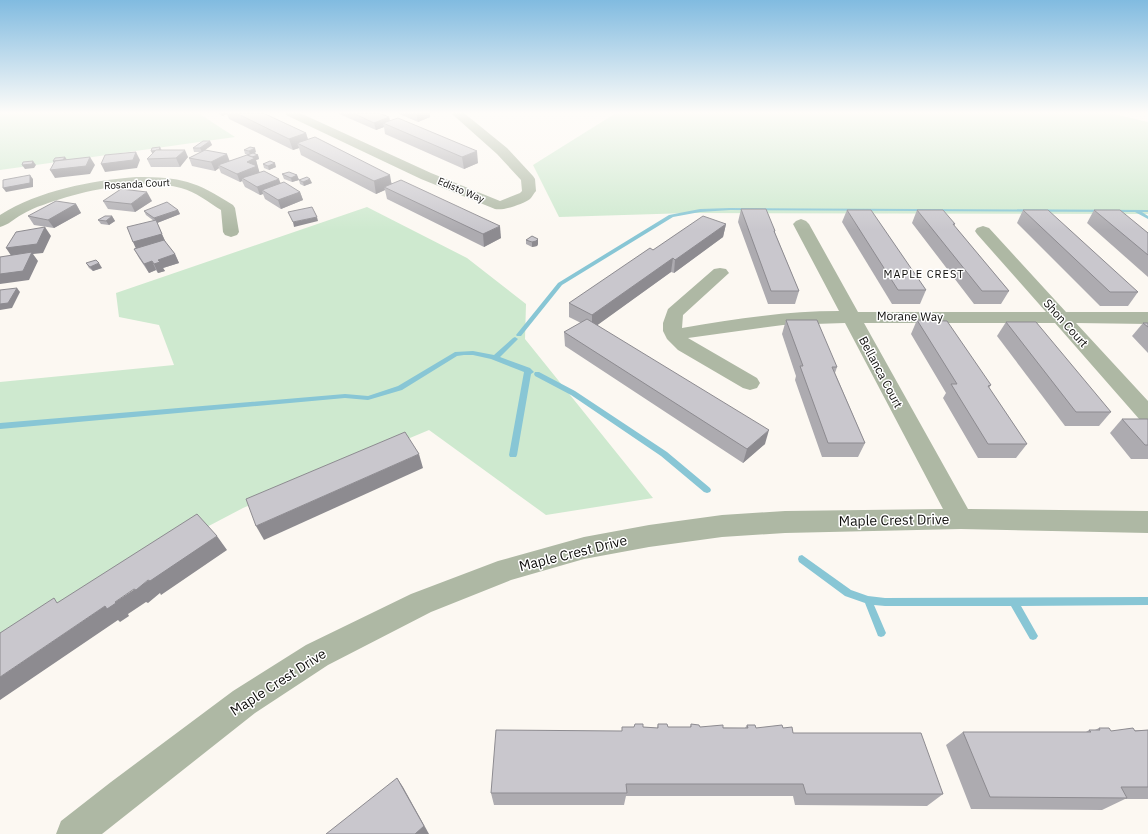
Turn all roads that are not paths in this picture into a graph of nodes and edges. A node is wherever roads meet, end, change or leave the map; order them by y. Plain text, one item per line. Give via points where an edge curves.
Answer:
1 (374, 152) edge
2 (503, 152) edge
3 (0, 222) edge
4 (801, 224) dead end
5 (983, 231) dead end
6 (232, 232) dead end
7 (720, 273) dead end
8 (851, 316) junction
9 (1061, 317) junction
10 (1148, 318) edge
11 (674, 335) junction
12 (750, 382) dead end
13 (1148, 415) edge
14 (960, 519) junction
15 (1148, 522) edge
16 (74, 834) edge

1 - 2 street, Edisto Way via 500,206 525,196 529,191 528,179
3 - 6 street, Rosanda Court via 7,216 40,201 75,190 120,183 179,183 196,188 228,208
4 - 8 street, Bellanca Court
5 - 9 street, Shon Court
7 - 11 street via 675,312 671,329
8 - 9 street, Morane Way
8 - 11 street, Morane Way via 790,318
8 - 14 street, Bellanca Court
9 - 10 street, Morane Way
9 - 13 street, Shon Court
11 - 12 street via 684,346
14 - 15 street, Maple Crest Drive
14 - 16 street, Maple Crest Drive via 785,522 722,526 584,548 508,569 421,603 317,655 244,702

